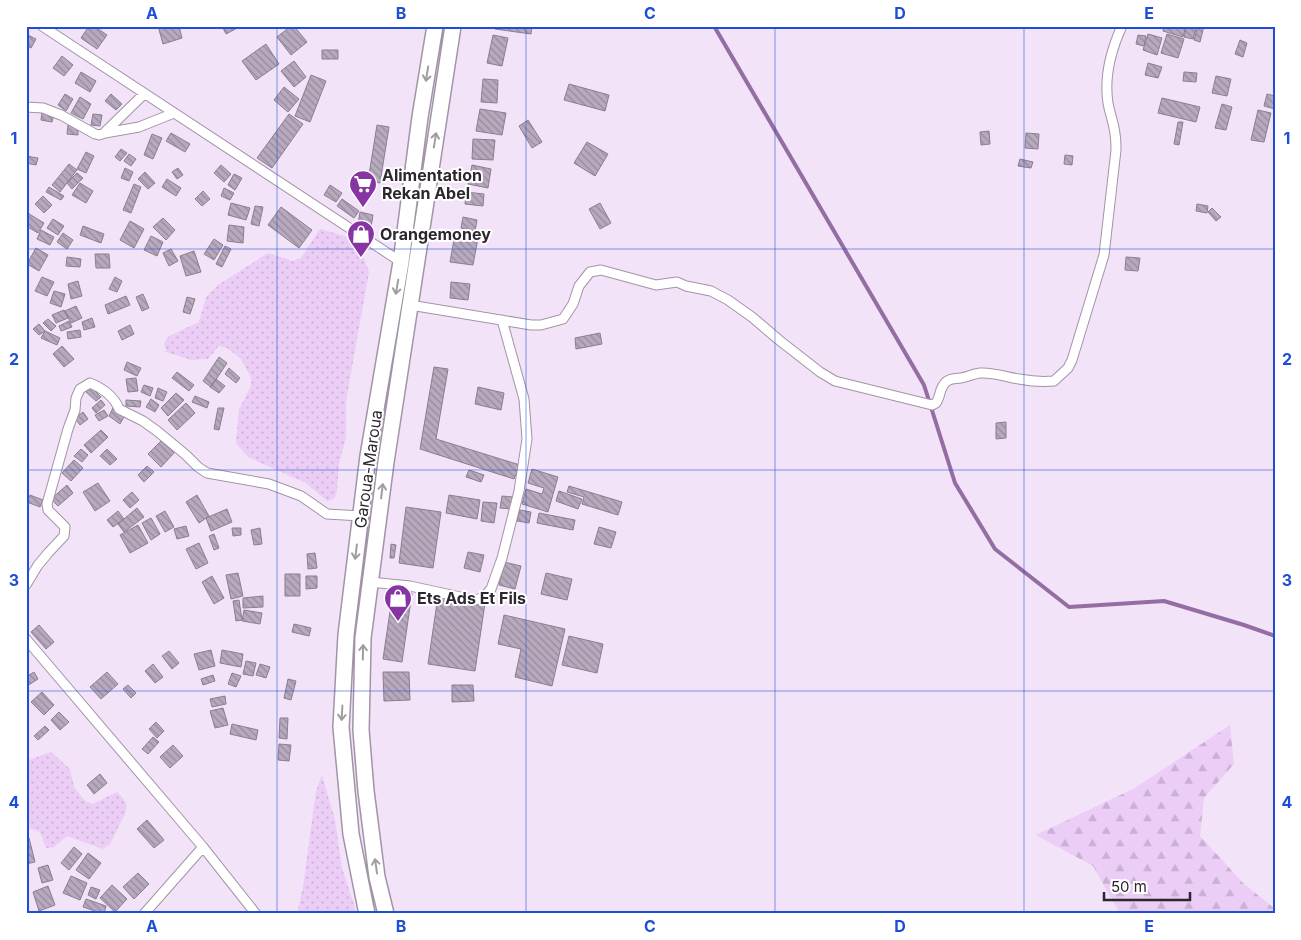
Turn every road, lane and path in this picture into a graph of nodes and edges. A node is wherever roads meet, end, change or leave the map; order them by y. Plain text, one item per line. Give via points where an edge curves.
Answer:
1 (42, 26) edge
2 (435, 26) edge
3 (453, 26) edge
4 (1122, 26) edge
5 (144, 94) junction
6 (26, 107) edge
7 (174, 113) junction
8 (105, 133) junction
9 (401, 262) junction
10 (410, 305) junction
11 (502, 320) junction
12 (361, 516) junction
13 (370, 582) junction
14 (26, 585) edge
15 (26, 639) edge
16 (202, 847) junction
17 (144, 914) edge
18 (256, 914) edge
19 (367, 914) edge
20 (386, 914) edge

1 - 5 street
2 -> 9 highway, Garoua-Maroua
10 -> 3 highway, Garoua-Maroua
4 - 11 street via 1108,76 1116,150 1104,256 1072,360 1054,382 981,373 947,381 942,386 940,398 932,405 835,381 752,317 712,291 677,282 656,285 601,270 590,272 578,286 573,304 563,319 541,325
5 - 7 street
5 - 8 street
6 - 8 street via 43,108 95,134
7 - 8 street via 139,127
7 - 9 street
9 -> 12 highway, Garoua-Maroua
10 - 11 street
13 -> 10 highway, Garoua-Maroua
11 - 13 street via 524,399 527,438 517,500 491,589 483,598 474,600 410,586
12 - 14 street via 328,514 301,496 269,484 207,473 157,431 119,409 116,401 100,387 90,383 80,389 76,398 47,504 48,510 65,527 64,536 38,565
12 -> 19 highway, Garoua-Maroua via 346,635 341,727 351,834
20 -> 13 highway, Garoua-Maroua via 377,877 361,730 363,638
15 - 16 street
16 - 17 street
16 - 18 street

